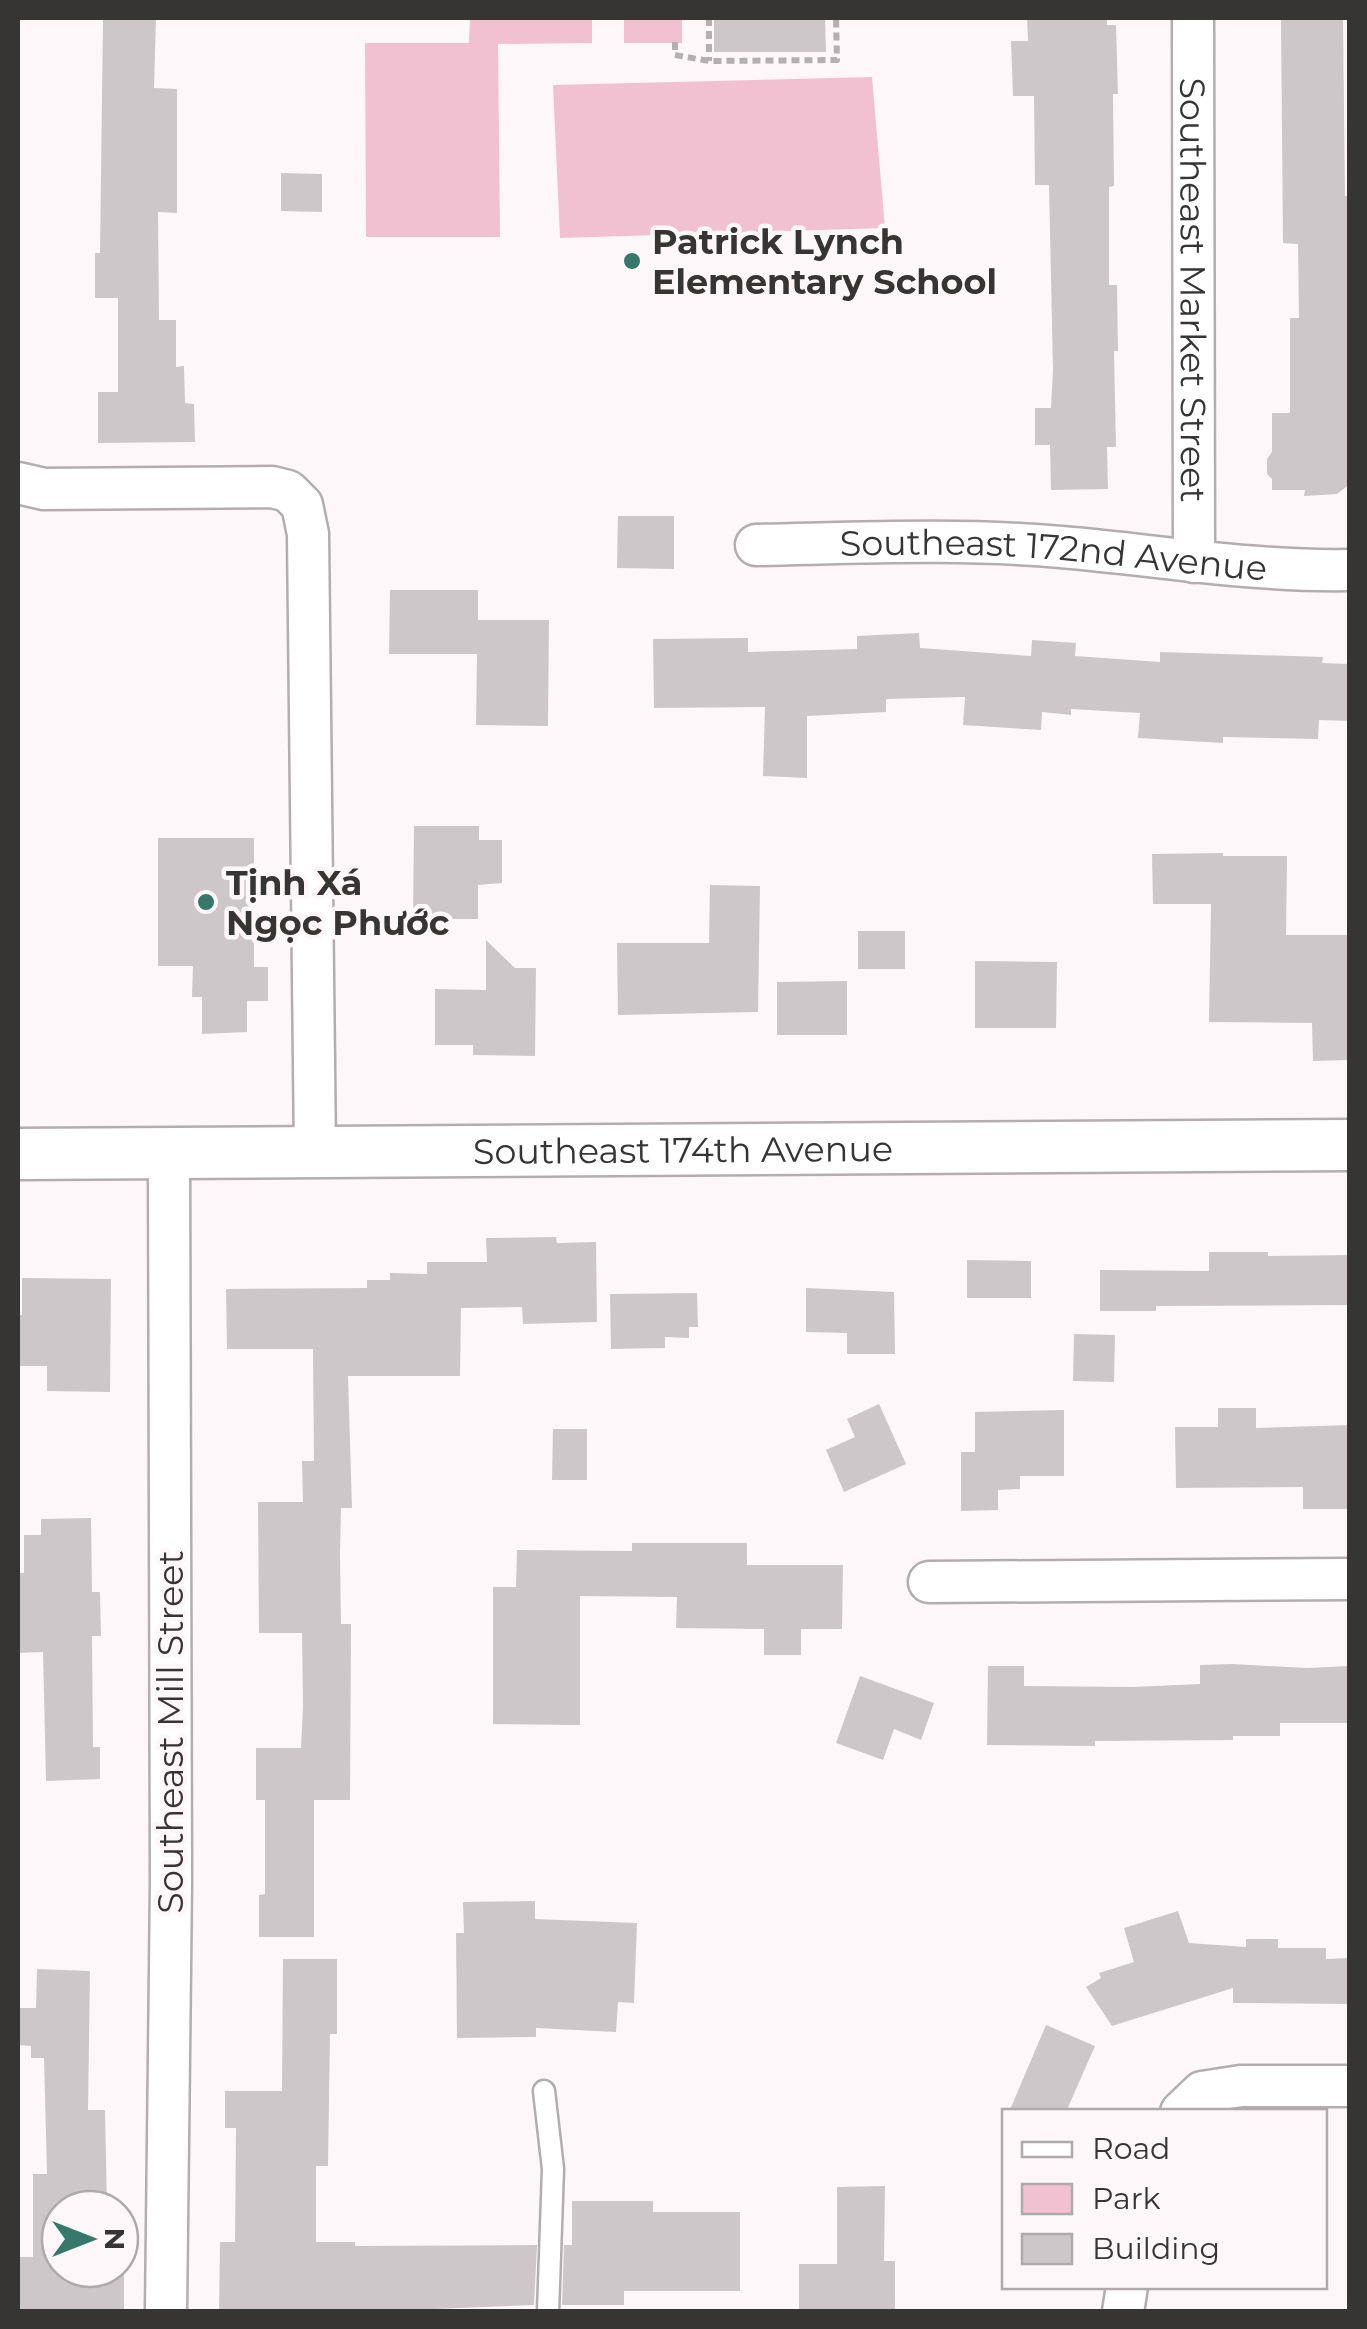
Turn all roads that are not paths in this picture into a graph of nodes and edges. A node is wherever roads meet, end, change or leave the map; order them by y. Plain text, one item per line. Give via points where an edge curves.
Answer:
1 (1192, 18) edge
2 (18, 483) edge
3 (756, 545) dead end
4 (1194, 562) junction
5 (1350, 570) edge
6 (1350, 1145) edge
7 (315, 1152) junction
8 (169, 1153) junction
9 (18, 1154) edge
10 (1350, 1578) edge
11 (929, 1582) dead end
12 (1350, 2086) edge
13 (544, 2091) dead end
14 (1184, 2109) edge
15 (166, 2312) edge
16 (548, 2312) edge

1 - 4 street, Southeast Market Street
2 - 7 street via 44,490 272,487 288,491 302,506 312,668
3 - 4 street, Southeast 172nd Avenue via 950,542
4 - 5 street, Southeast 172nd Avenue
6 - 7 street, Southeast 174th Avenue
7 - 8 street, Southeast 174th Avenue
8 - 9 street, Southeast 174th Avenue
8 - 15 street, Southeast Mill Street
10 - 11 street
12 - 14 street via 1241,2086 1202,2092
13 - 16 lane via 554,2169

